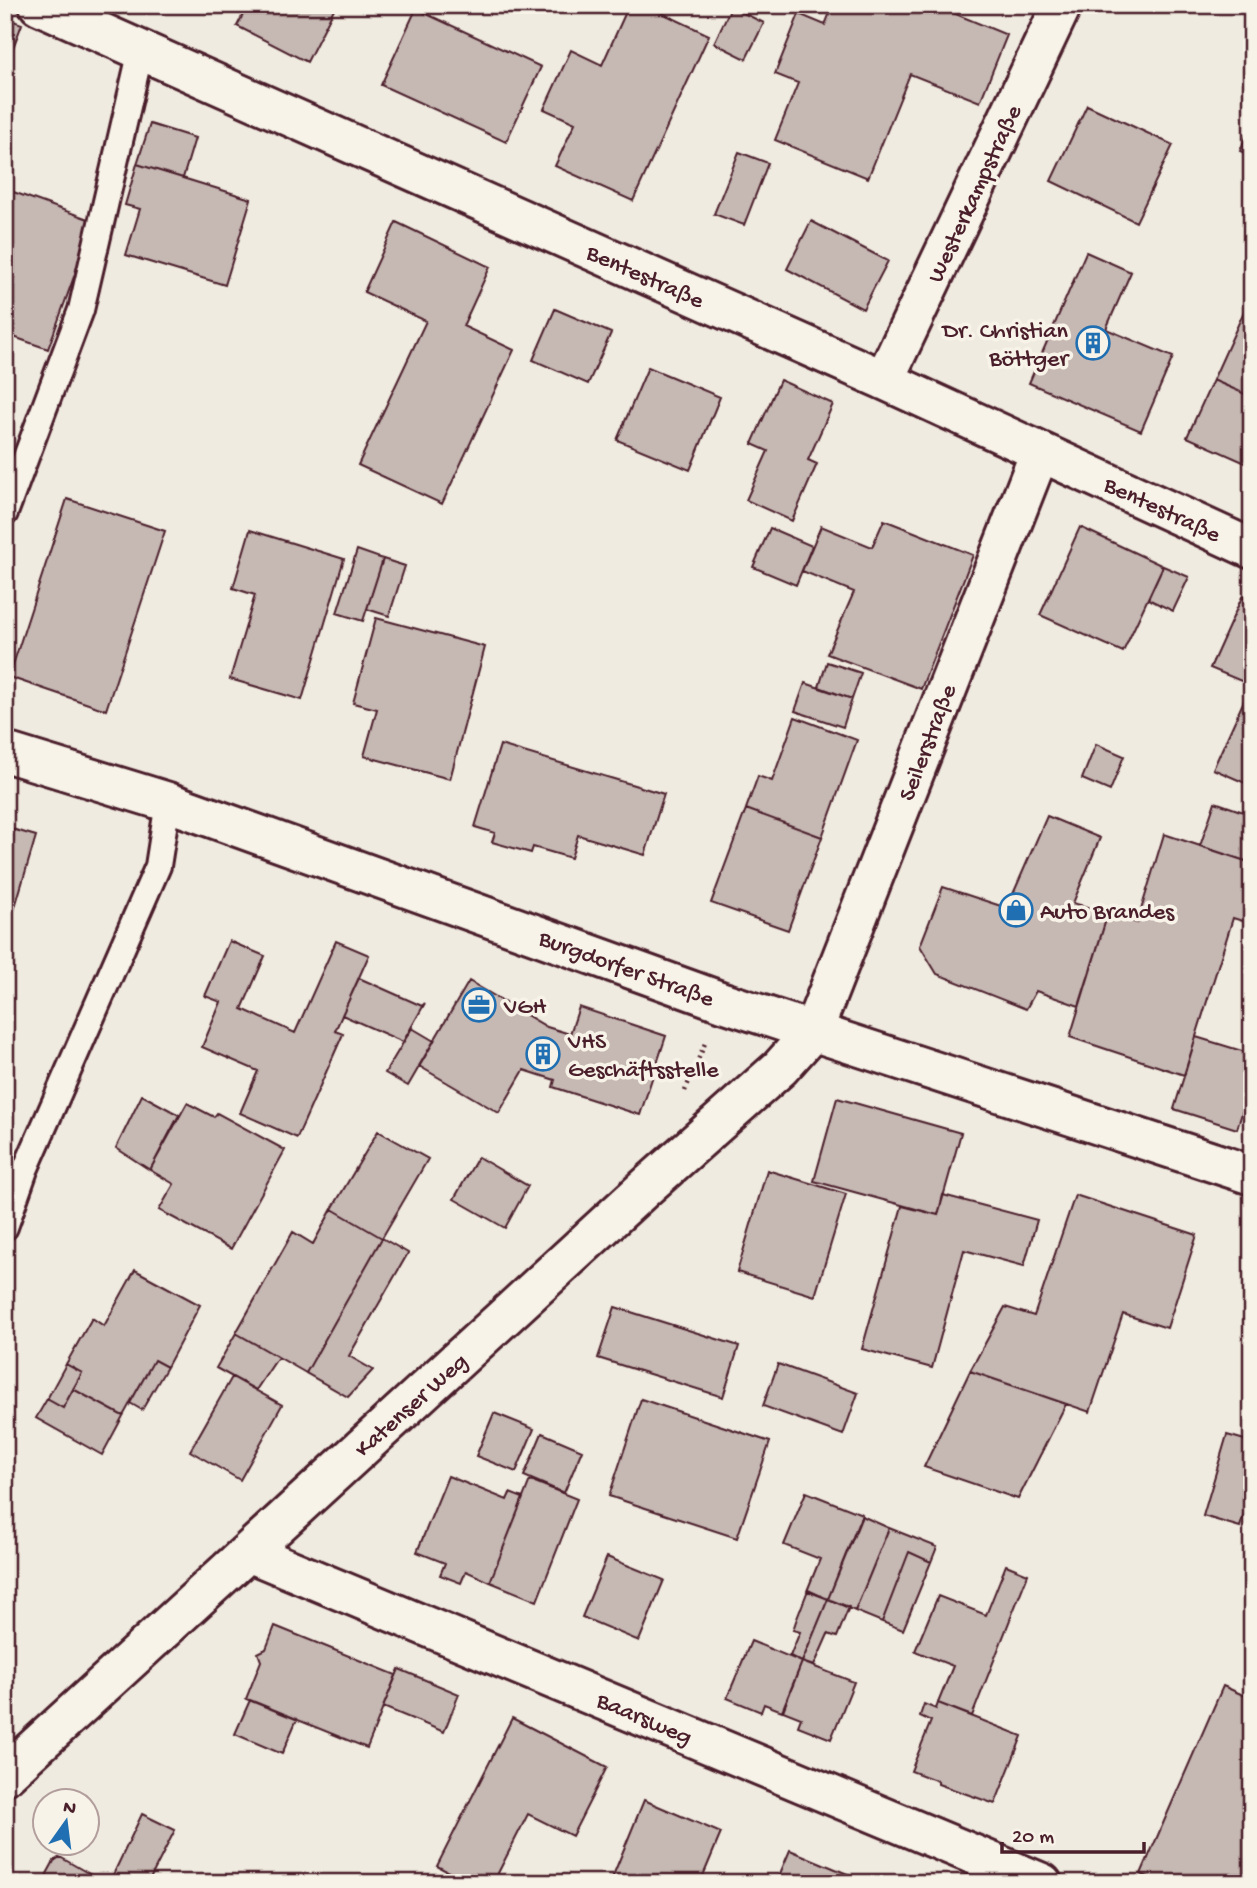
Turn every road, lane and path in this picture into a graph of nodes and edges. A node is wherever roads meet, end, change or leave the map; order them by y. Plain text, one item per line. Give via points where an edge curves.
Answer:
1 (39, 5) edge
2 (1062, 5) edge
3 (141, 50) junction
4 (884, 380) junction
5 (1040, 452) junction
6 (5, 513) edge
7 (1252, 549) edge
8 (5, 752) edge
9 (168, 802) junction
10 (813, 1031) junction
11 (15, 1167) edge
12 (1252, 1175) edge
13 (5, 1227) edge
14 (248, 1552) junction
15 (5, 1775) edge
16 (1042, 1883) edge

1 - 3 street, Bentestraße
2 - 4 street, Westerkampstraße
3 - 4 street, Bentestraße
3 - 6 lane via 81,310
4 - 5 street, Bentestraße
5 - 7 street, Bentestraße
5 - 10 street, Seilerstraße
8 - 9 street, Burgdorfer Straße
9 - 10 street, Burgdorfer Straße
9 - 11 lane via 158,866
10 - 12 street, Burgdorfer Straße
10 - 14 street, Katenser Weg via 780,1068
11 - 13 lane
14 - 15 street, Katenser Weg
14 - 16 street, Baarsweg

